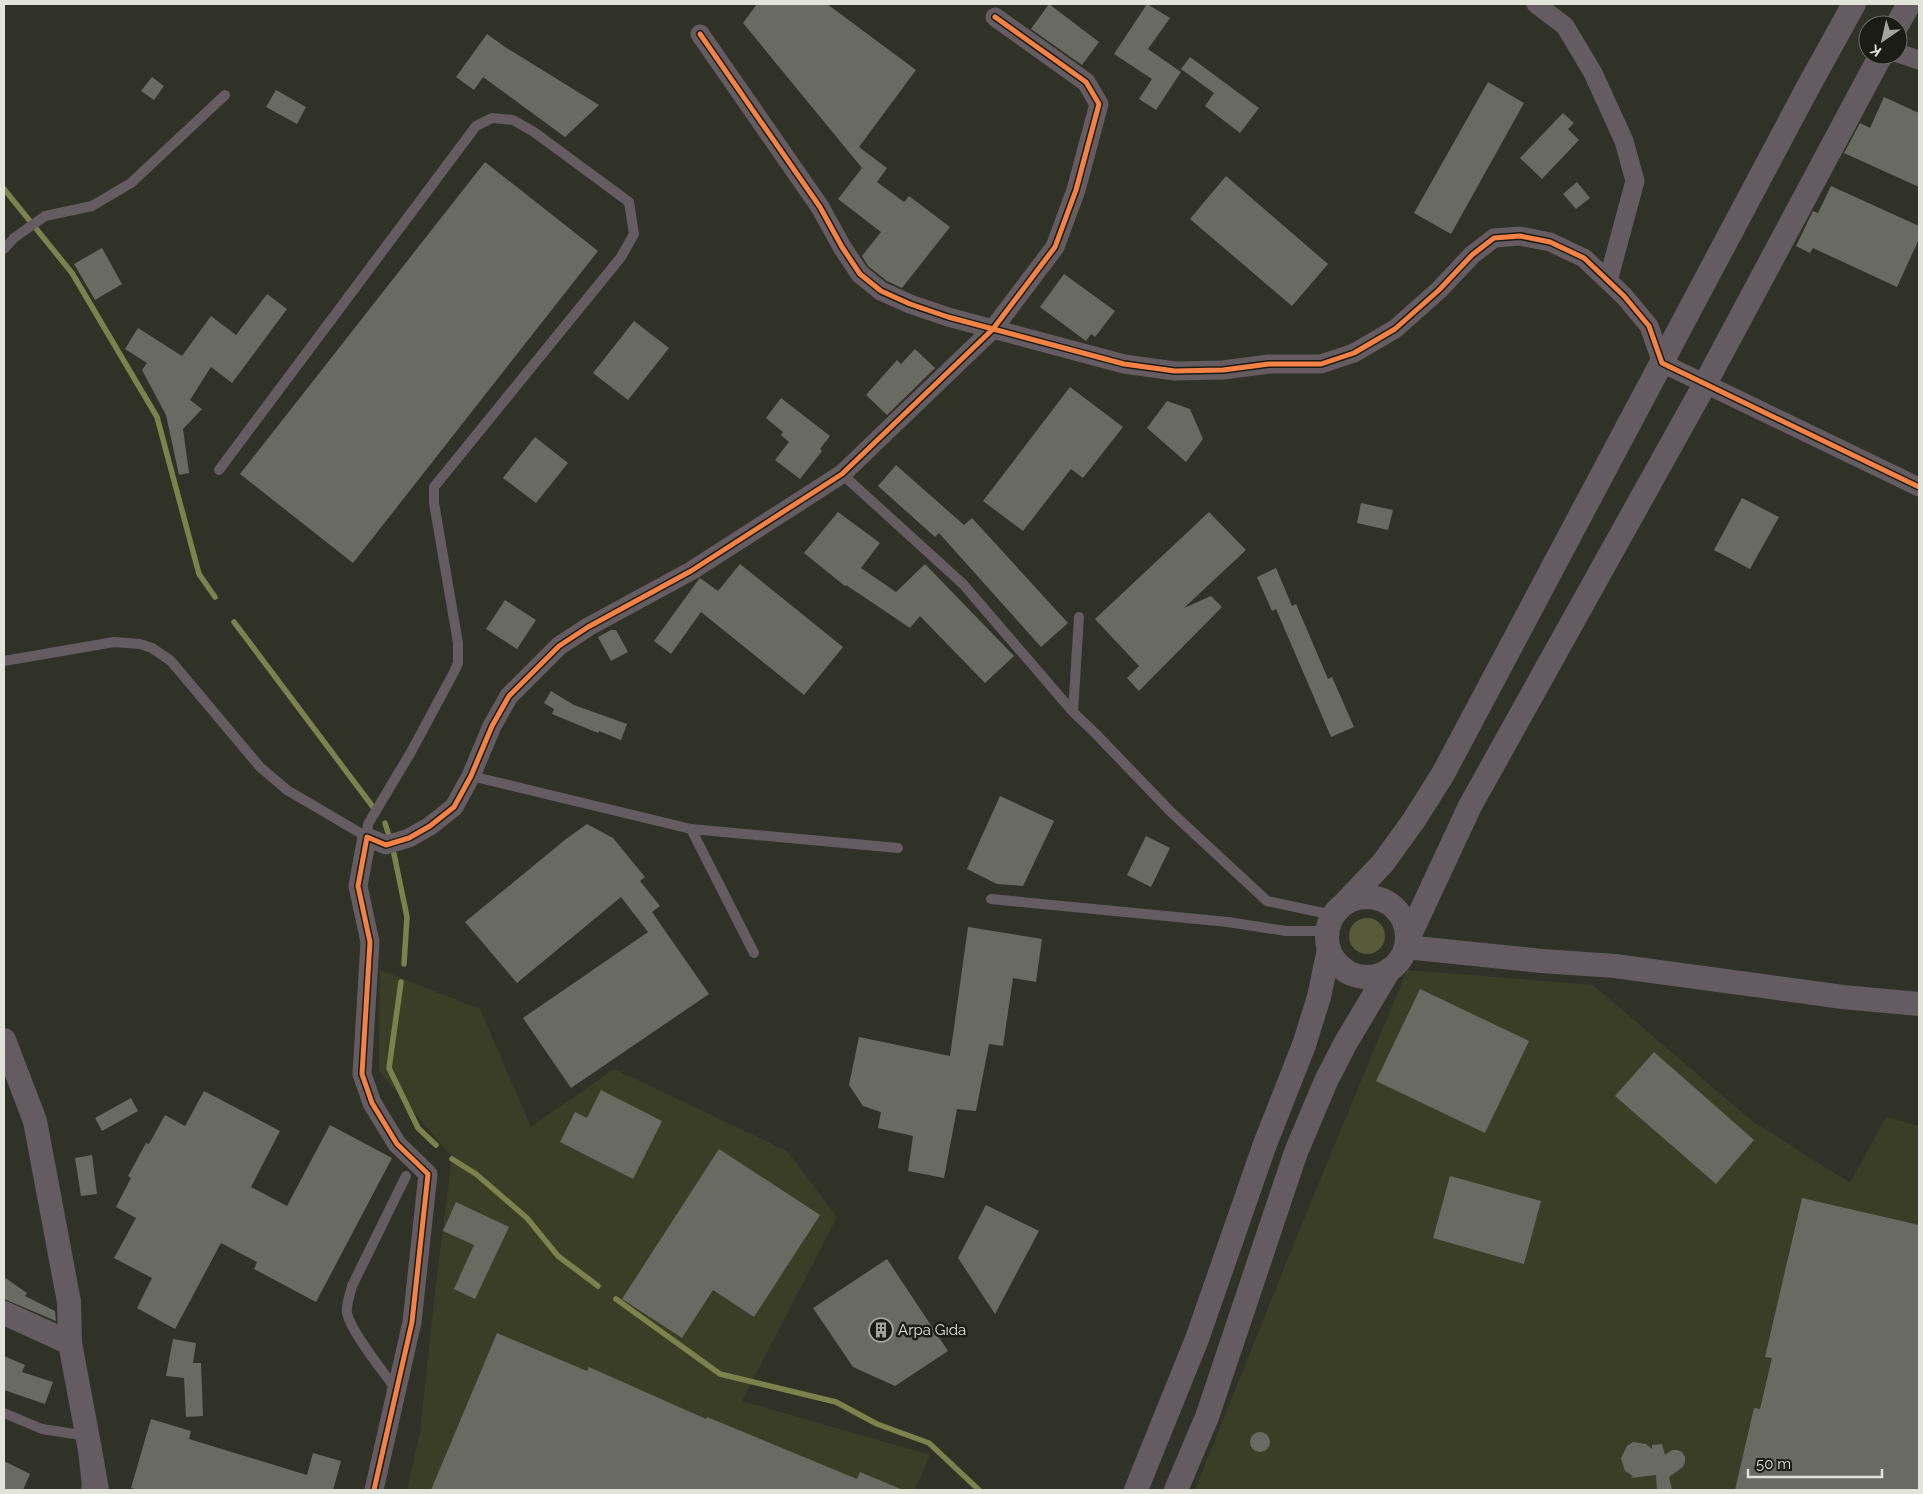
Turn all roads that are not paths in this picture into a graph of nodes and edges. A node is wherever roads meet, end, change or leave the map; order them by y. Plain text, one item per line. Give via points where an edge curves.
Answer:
1 (1536, 4) edge
2 (1854, 4) edge
3 (1909, 4) edge
4 (1903, 15) edge
5 (995, 17) dead end
6 (700, 34) dead end
7 (1876, 65) edge
8 (225, 95) dead end
9 (4, 249) edge
10 (1608, 281) junction
11 (993, 329) junction
12 (1662, 363) junction
13 (1705, 384) junction
14 (219, 470) dead end
15 (842, 474) junction
16 (1919, 487) edge
17 (1079, 617) dead end
18 (4, 661) edge
19 (1073, 712) junction
20 (471, 776) junction
21 (691, 829) junction
22 (367, 838) junction
23 (898, 848) dead end
24 (991, 898) dead end
25 (1334, 924) junction
26 (1406, 944) junction
27 (754, 953) dead end
28 (1389, 970) junction
29 (1919, 1004) edge
30 (4, 1040) edge
31 (406, 1176) dead end
32 (4, 1313) edge
33 (70, 1343) junction
34 (397, 1390) junction
35 (4, 1413) edge
36 (89, 1443) junction
37 (93, 1490) edge
38 (97, 1490) edge
39 (374, 1490) edge
40 (1136, 1490) edge
41 (1176, 1490) edge

1 - 10 street via 1565,26 1594,73 1624,141 1635,181
2 - 12 street
3 - 4 street
5 - 11 street via 1086,82 1100,104 1076,190 1055,247
6 - 11 street via 820,207 860,274 881,291 910,304
7 - 13 street
8 - 9 lane via 131,183 92,206 45,216
10 - 11 street via 1584,258 1550,242 1520,236 1494,238 1395,328 1354,353 1321,364 1175,371 1124,364
10 - 12 street via 1649,326
11 - 15 street
12 - 13 street
12 - 25 street via 1442,774 1414,820
13 - 16 street
13 - 26 street via 1470,806
14 - 22 lane via 476,126 492,118 513,120 629,202 634,234 621,257 434,487 458,643 458,663 368,824
15 - 19 lane via 963,584
15 - 20 street via 690,571 560,646 509,696
17 - 19 lane
18 - 22 lane via 114,642 152,648 171,661 260,768 288,790
19 - 25 lane via 1171,812 1267,901
20 - 21 lane
20 - 22 street via 454,807 410,838 386,845
21 - 23 lane
21 - 27 lane
22 - 34 street via 358,886 370,942 362,1074 372,1103 397,1144 428,1174 412,1322
24 - 25 lane via 1286,931
25 - 26 street via 1357,898 1370,896 1382,899 1402,916
25 - 28 street via 1334,960 1343,968 1365,976
25 - 40 street via 1319,997 1304,1045 1265,1144 1197,1340
26 - 28 street via 1399,960
26 - 29 street
28 - 41 street via 1337,1059 1296,1152 1207,1418
30 - 33 street via 36,1121 69,1302
31 - 34 lane via 352,1286 347,1312 351,1326
32 - 33 street
33 - 36 street
34 - 39 street
35 - 36 lane
36 - 37 street
36 - 38 street

